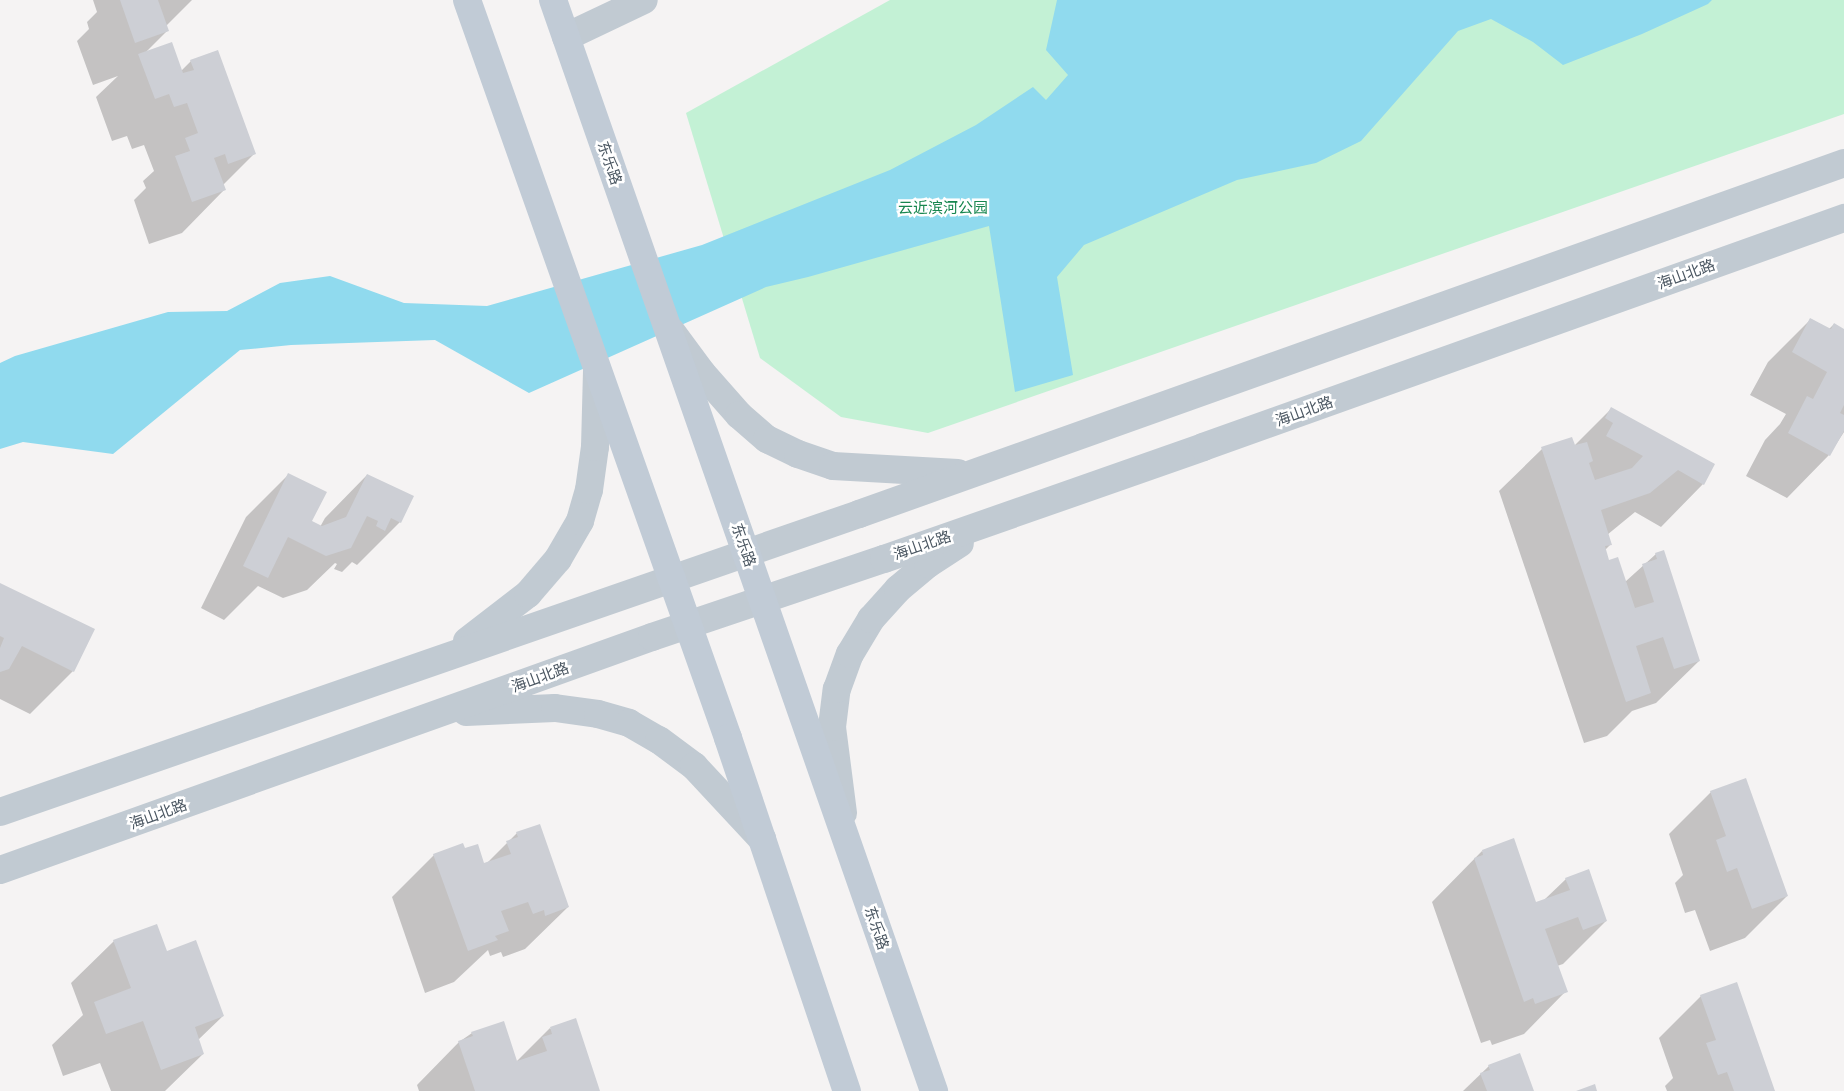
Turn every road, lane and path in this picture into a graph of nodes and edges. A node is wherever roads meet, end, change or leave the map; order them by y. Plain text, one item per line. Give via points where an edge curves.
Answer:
1 (467, 0) edge
2 (553, 0) edge
3 (644, 0) edge
4 (566, 37) junction
5 (1844, 163) edge
6 (1844, 218) edge
7 (667, 327) junction
8 (597, 366) junction
9 (975, 473) junction
10 (996, 520) junction
11 (746, 554) junction
12 (672, 579) junction
13 (763, 600) junction
14 (688, 624) junction
15 (443, 659) junction
16 (440, 713) junction
17 (0, 812) edge
18 (845, 836) junction
19 (764, 841) junction
20 (0, 870) edge
21 (847, 1091) edge
22 (934, 1091) edge

1 - 8 main road
2 - 4 main road, 东乐路
3 - 4 street
4 - 7 main road, 东乐路
5 - 9 street
6 - 10 street, 海山北路
7 - 9 street via 739,414 767,438 798,454 833,466
7 - 11 main road, 东乐路
8 - 12 main road
8 - 15 street via 595,448 589,490 580,521 558,559 528,594
9 - 11 street
10 - 13 street, 海山北路
10 - 18 street via 928,564 898,589 871,619 850,654 837,689 832,728
11 - 12 street
11 - 13 main road, 东乐路
12 - 14 main road
12 - 15 street
13 - 14 street, 海山北路
13 - 18 main road, 东乐路
14 - 16 street, 海山北路
14 - 19 main road
15 - 17 street
16 - 19 street via 555,708 598,714 629,723 694,766
16 - 20 street, 海山北路
18 - 22 main road, 东乐路
19 - 21 main road

